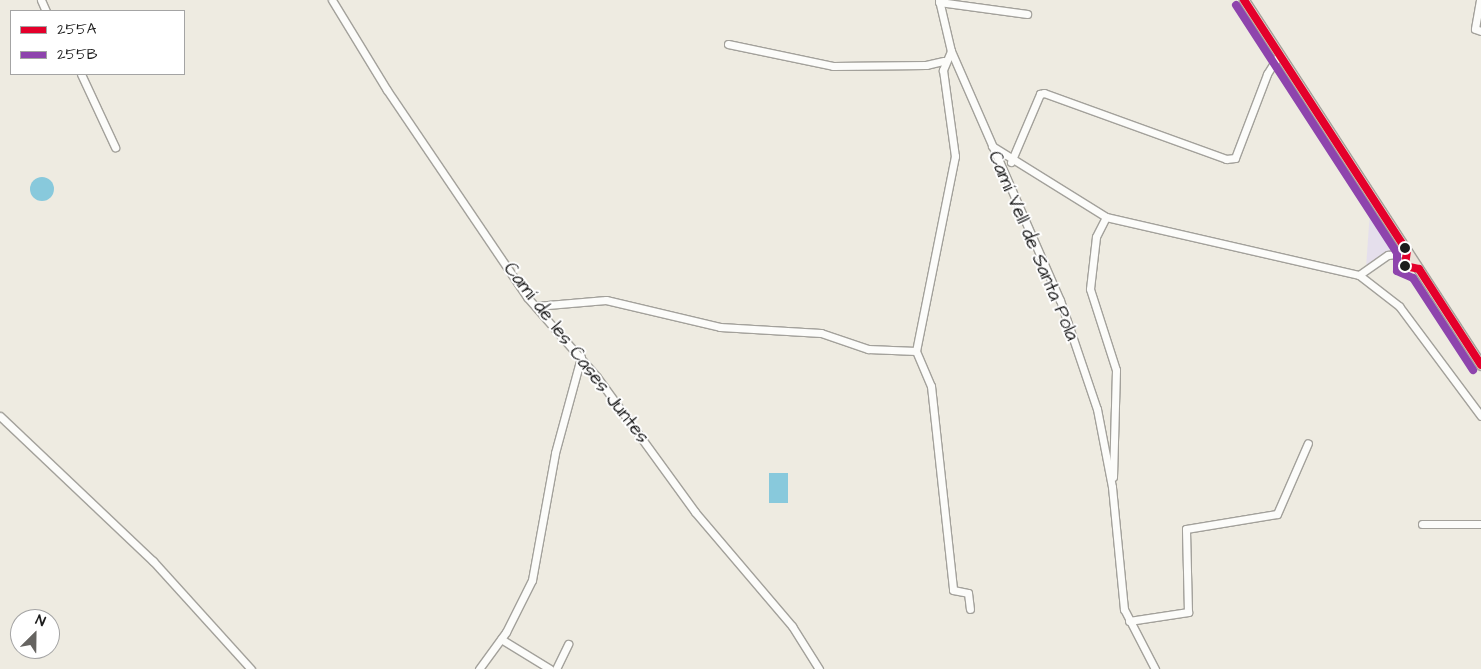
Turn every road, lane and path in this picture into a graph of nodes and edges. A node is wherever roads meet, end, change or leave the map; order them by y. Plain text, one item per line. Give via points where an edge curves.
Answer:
1 (332, 0) edge
2 (1244, 0) edge
3 (1249, 0) edge
4 (1480, 0) edge
5 (939, 1) edge
6 (1027, 14) dead end
7 (1481, 30) edge
8 (728, 44) dead end
9 (950, 51) junction
10 (1279, 55) junction
11 (944, 61) junction
12 (81, 75) edge
13 (990, 144) junction
14 (115, 147) dead end
15 (1011, 162) junction
16 (1106, 217) junction
17 (1404, 253) dead end
18 (1359, 275) junction
19 (536, 306) junction
20 (916, 351) junction
21 (581, 356) junction
22 (1481, 359) edge
23 (1481, 365) edge
24 (0, 416) edge
25 (1481, 416) edge
26 (1308, 443) dead end
27 (1112, 487) junction
28 (1422, 524) dead end
29 (1481, 524) edge
30 (970, 608) dead end
31 (1129, 621) junction
32 (501, 639) junction
33 (568, 644) dead end
34 (251, 669) edge
35 (479, 669) edge
36 (550, 669) edge
37 (556, 669) edge
38 (819, 669) edge
39 (1155, 669) edge

1 - 19 street, Camí de les Cases Juntes via 387,90
2 - 10 main road
3 - 22 main road
4 - 7 street via 1475,29
5 - 6 street
5 - 9 street, Camí Vell de Santa Pola
8 - 11 street via 833,66
9 - 11 street
9 - 13 street, Camí Vell de Santa Pola
10 - 15 street via 1267,74 1236,158 1226,159 1044,93 1040,94
10 - 23 main road
11 - 20 street via 955,156
12 - 14 street
13 - 15 street
13 - 27 street, Camí Vell de Santa Pola via 1060,300 1097,409
15 - 16 street
16 - 18 street
16 - 27 street via 1096,237 1090,289 1116,370
17 - 18 street via 1388,255
18 - 25 street via 1399,306
19 - 20 street via 606,300 720,327 820,334 868,350
19 - 21 street, Camí de les Cases Juntes
20 - 30 street via 931,386 953,590 968,593
21 - 32 street via 555,453 532,580
21 - 38 street, Camí de les Cases Juntes via 695,512 792,626
24 - 34 street via 153,561
26 - 31 street via 1277,514 1186,529 1188,612
27 - 31 street, Camí Vell de Santa Pola via 1124,608
28 - 29 street
31 - 39 street, Camí Vell de Santa Pola
32 - 35 street
32 - 36 street
33 - 37 street

